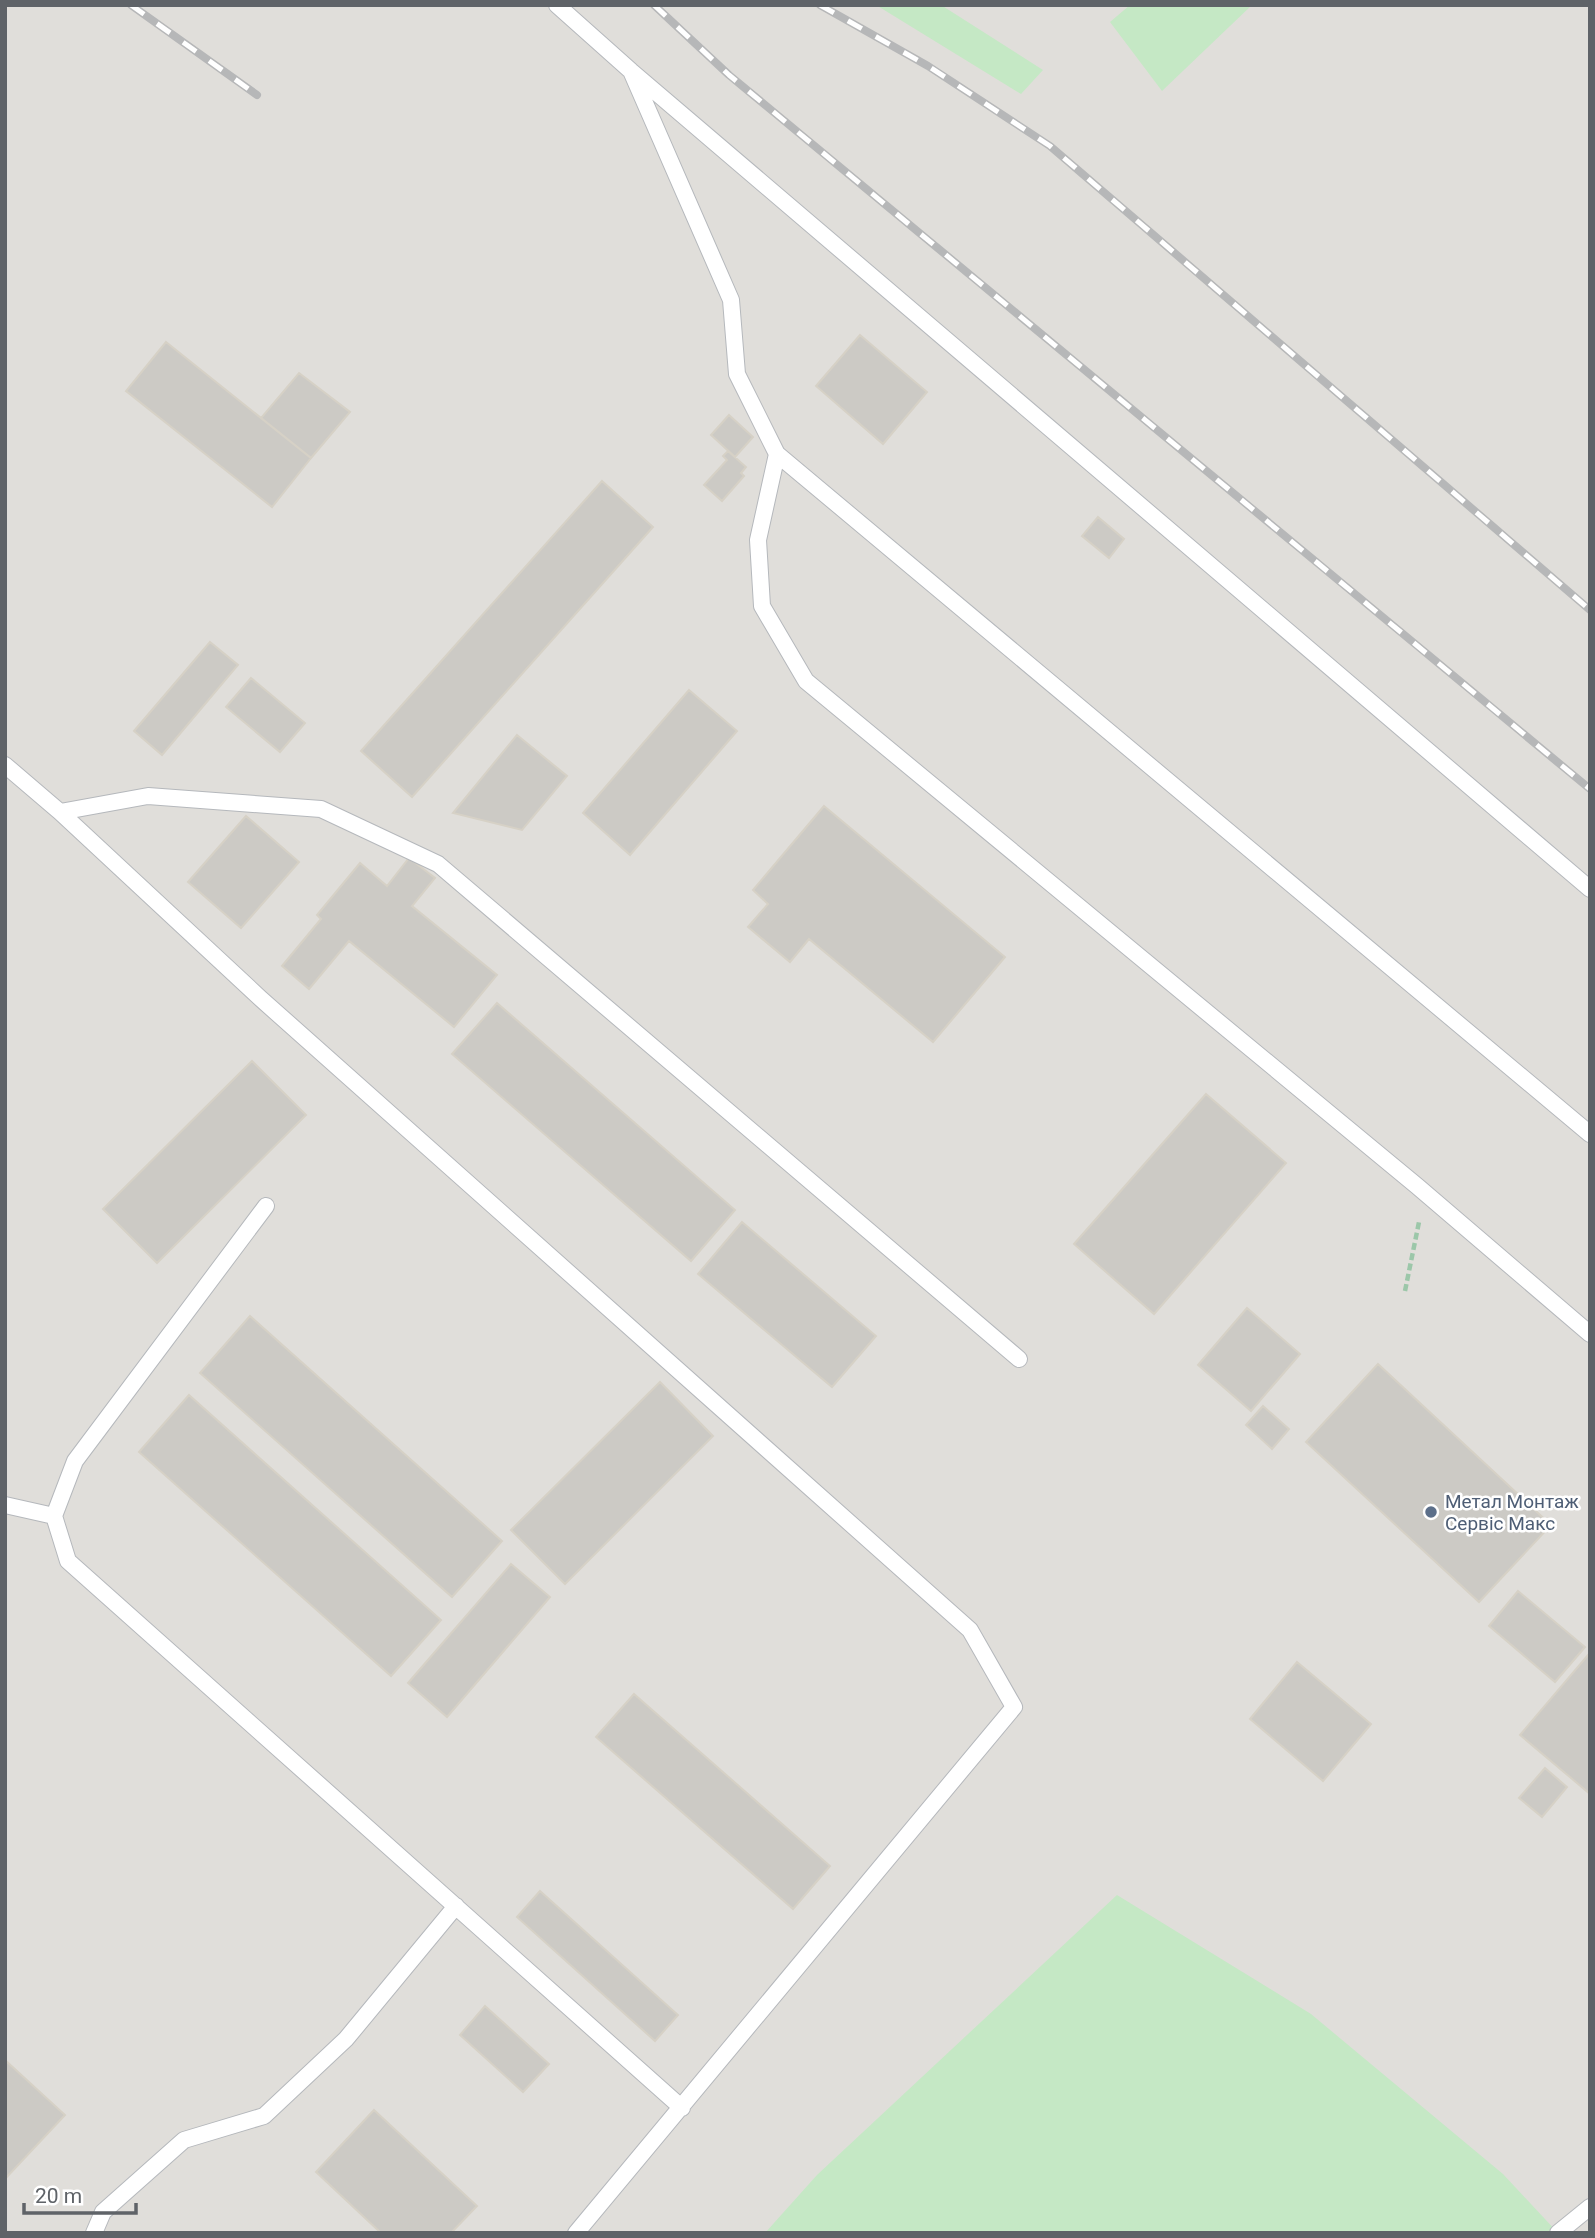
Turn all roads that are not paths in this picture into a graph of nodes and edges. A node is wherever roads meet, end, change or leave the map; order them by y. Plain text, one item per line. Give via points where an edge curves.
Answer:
1 (557, 5) edge
2 (631, 71) junction
3 (777, 454) junction
4 (5, 765) edge
5 (60, 812) junction
6 (1590, 889) edge
7 (1590, 1134) edge
8 (266, 1206) dead end
9 (1590, 1334) edge
10 (1019, 1359) dead end
11 (5, 1505) edge
12 (54, 1516) junction
13 (456, 1906) junction
14 (682, 2108) junction
15 (1590, 2207) edge
16 (94, 2233) edge
17 (576, 2233) edge
18 (1558, 2233) edge

1 - 2 lane
2 - 3 lane via 731,300 737,374
2 - 6 lane
3 - 7 lane
3 - 9 lane via 758,540 762,606 806,681 1407,1177
4 - 5 lane
5 - 10 lane via 148,796 321,809 438,864
5 - 14 lane via 260,998 970,1630 1014,1707
8 - 12 lane via 75,1461
11 - 12 lane
12 - 13 lane via 68,1561
13 - 14 lane
13 - 16 lane via 346,2039 264,2116 184,2140 103,2212
14 - 17 lane
15 - 18 lane

